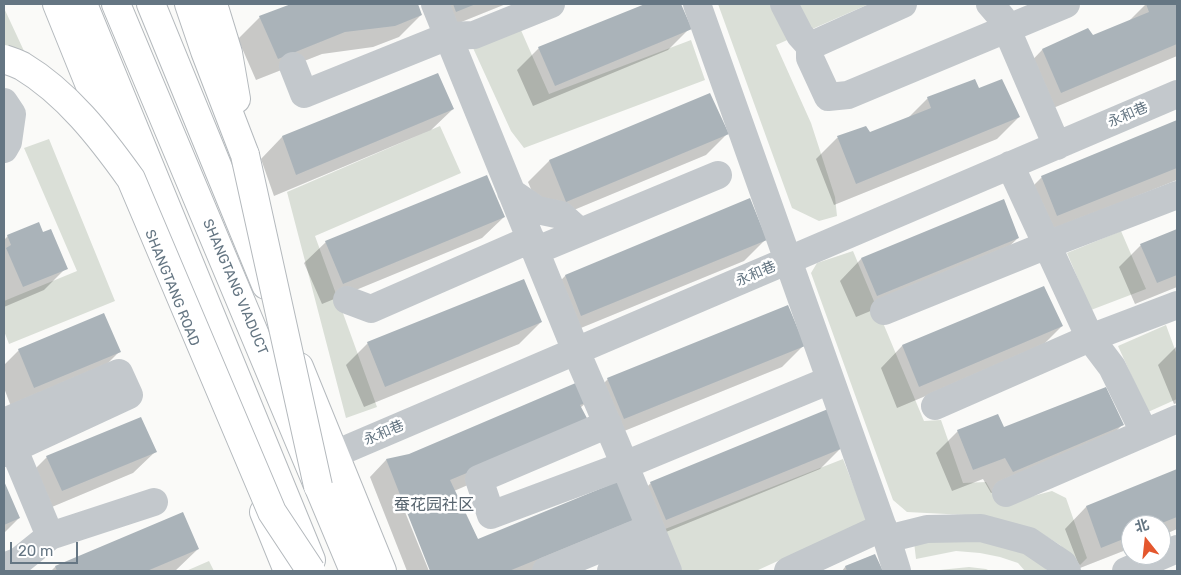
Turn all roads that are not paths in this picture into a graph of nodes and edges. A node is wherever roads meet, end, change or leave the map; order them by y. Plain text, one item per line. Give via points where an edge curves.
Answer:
1 (83, 4) edge
2 (116, 4) edge
3 (151, 4) edge
4 (189, 4) edge
5 (213, 4) edge
6 (435, 4) edge
7 (551, 4) edge
8 (697, 4) edge
9 (784, 4) edge
10 (903, 4) edge
11 (990, 4) edge
12 (1066, 4) edge
13 (61, 15) edge
14 (1007, 29) junction
15 (448, 36) junction
16 (810, 46) junction
17 (4, 59) edge
18 (293, 66) dead end
19 (1177, 94) edge
20 (4, 102) edge
21 (1056, 146) junction
22 (4, 148) edge
23 (245, 155) junction
24 (1010, 165) junction
25 (718, 175) dead end
26 (511, 192) junction
27 (1177, 195) edge
28 (580, 232) junction
29 (533, 245) junction
30 (1047, 246) junction
31 (788, 260) junction
32 (347, 300) dead end
33 (1177, 305) edge
34 (884, 311) dead end
35 (1090, 338) junction
36 (576, 350) junction
37 (830, 380) junction
38 (935, 406) dead end
39 (1177, 419) edge
40 (608, 424) junction
41 (1144, 432) junction
42 (6, 437) edge
43 (335, 454) junction
44 (625, 465) junction
45 (318, 486) junction
46 (1006, 493) dead end
47 (154, 502) dead end
48 (885, 533) junction
49 (50, 536) junction
50 (1177, 549) edge
51 (659, 551) edge
52 (15, 567) edge
53 (792, 570) edge
54 (288, 571) edge
55 (311, 571) edge
56 (316, 571) edge
57 (354, 571) edge
58 (382, 571) edge
59 (546, 571) edge
60 (610, 571) edge
61 (898, 571) edge
62 (1067, 571) edge
63 (1126, 571) edge

1 - 56 main road
2 - 45 main road, SHANGTANG VIADUCT, bridge
3 - 43 main road
4 - 23 main road
5 - 23 main road via 228,53
6 - 15 street
7 - 15 street via 474,35
8 - 31 street
9 - 16 street via 800,35
10 - 16 street
11 - 14 street
12 - 14 street
13 - 54 main road, SHANGTANG ROAD
14 - 16 street via 848,95 828,97 810,58
14 - 21 street
15 - 18 street via 304,94
15 - 26 street
17 - 55 main road, bridge via 20,65 53,88 107,146 131,179 272,512
19 - 21 street, 永和巷
20 - 22 street via 12,114 8,142
21 - 24 street, 永和巷
23 - 45 main road, bridge
24 - 30 street
24 - 31 street, 永和巷
25 - 28 street
26 - 28 street via 537,210 561,215
26 - 29 street
27 - 30 street
28 - 29 street
29 - 32 street via 371,308
29 - 36 street
30 - 34 street
30 - 35 street
31 - 36 street, 永和巷
31 - 37 street
33 - 35 street
35 - 38 street
35 - 41 street via 1112,367
36 - 40 street
36 - 43 street, 永和巷
37 - 44 street
37 - 48 street
39 - 41 street
40 - 44 street
40 - 44 street via 479,480 492,515
41 - 46 street
42 - 49 street
43 - 58 main road
44 - 51 street
45 - 57 main road, SHANGTANG VIADUCT
47 - 49 street
48 - 53 street
48 - 61 street
48 - 62 street via 981,528 1029,540 1063,564
49 - 52 street
50 - 63 street
51 - 59 street
51 - 60 street

